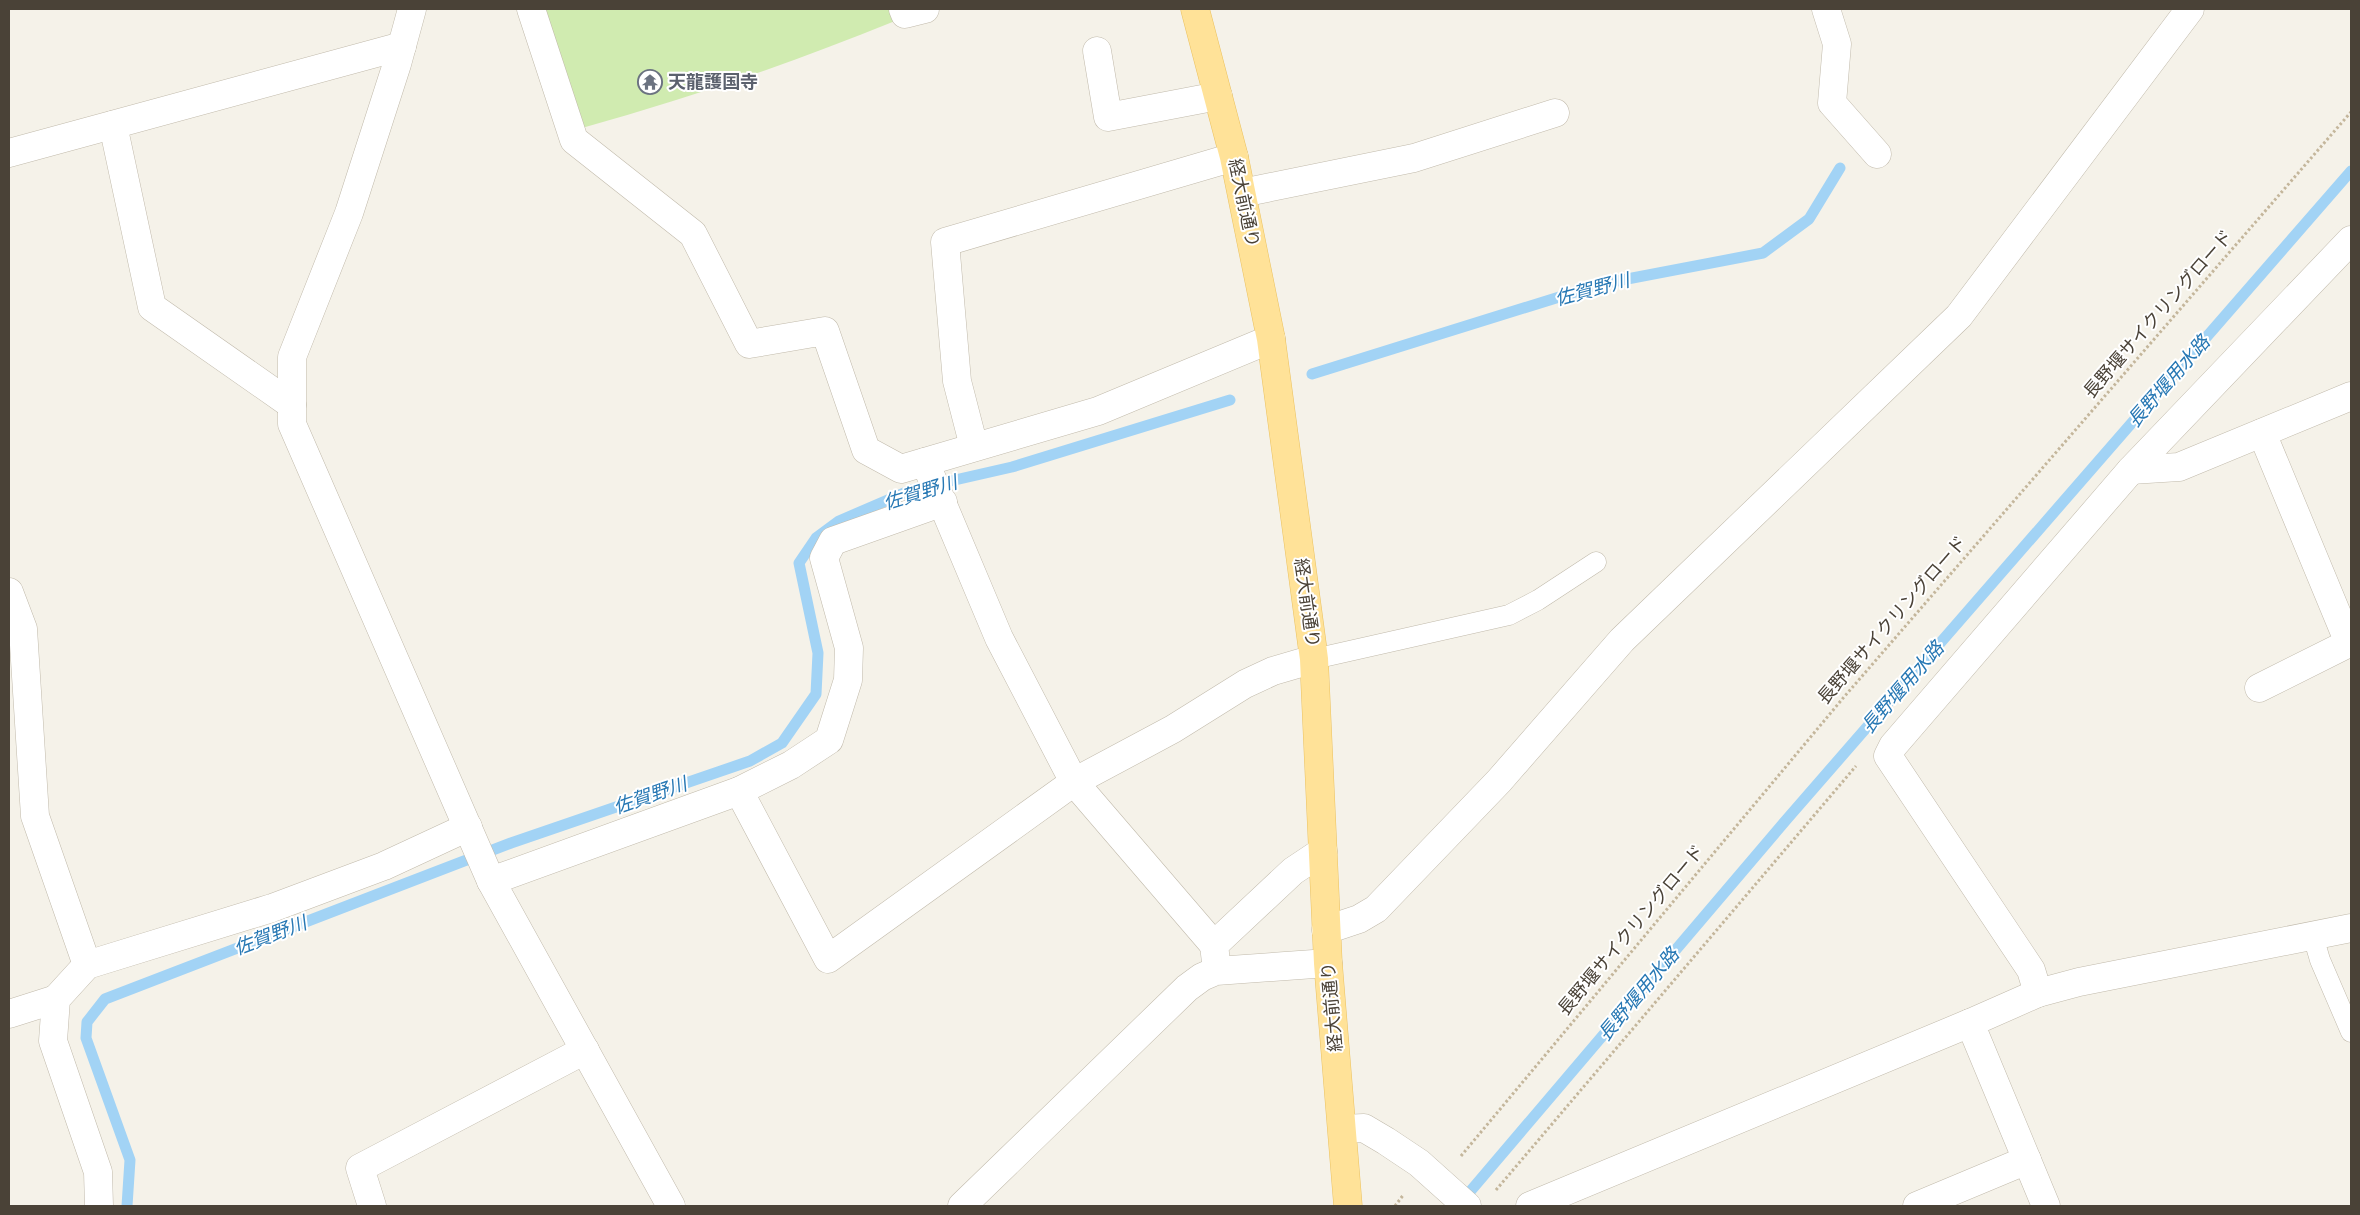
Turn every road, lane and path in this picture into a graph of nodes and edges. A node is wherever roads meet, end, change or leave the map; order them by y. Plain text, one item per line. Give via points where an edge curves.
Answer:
1 (412, 9) edge
2 (531, 9) edge
3 (903, 9) edge
4 (924, 9) edge
5 (1195, 9) edge
6 (1826, 9) edge
7 (2190, 9) edge
8 (402, 46) junction
9 (1097, 51) dead end
10 (1218, 96) junction
11 (2351, 112) edge
12 (1554, 113) dead end
13 (113, 125) junction
14 (9, 153) edge
15 (1877, 154) dead end
16 (1234, 157) junction
17 (1242, 192) junction
18 (2351, 240) edge
19 (1271, 339) junction
20 (2351, 396) edge
21 (292, 405) junction
22 (2262, 433) junction
23 (974, 447) junction
24 (2130, 470) junction
25 (934, 481) junction
26 (1596, 562) dead end
27 (9, 592) edge
28 (16, 641) edge
29 (1314, 659) junction
30 (2259, 688) dead end
31 (19, 744) edge
32 (1858, 764) dead end
33 (1074, 782) junction
34 (739, 791) junction
35 (470, 834) junction
36 (1323, 851) junction
37 (488, 874) junction
38 (2351, 928) edge
39 (1326, 930) junction
40 (2313, 936) junction
41 (1215, 958) junction
42 (1328, 963) junction
43 (87, 965) junction
44 (2038, 994) junction
45 (56, 999) junction
46 (9, 1014) edge
47 (1970, 1023) junction
48 (2351, 1032) edge
49 (585, 1050) junction
50 (1343, 1128) junction
51 (1463, 1154) dead end
52 (2027, 1160) junction
53 (1494, 1192) dead end
54 (1459, 1198) edge
55 (1542, 1204) edge
56 (99, 1206) edge
57 (372, 1206) edge
58 (671, 1206) edge
59 (962, 1206) edge
60 (1348, 1206) edge
61 (1917, 1206) edge
62 (2046, 1206) edge

1 - 8 street
2 - 25 street via 574,140 693,234 749,344 825,331 866,450 901,469
3 - 4 street via 905,14
5 - 10 main road, 経大前通り
6 - 15 street via 1838,44 1832,103
7 - 39 street via 1959,316 1622,640 1499,781 1376,909
8 - 13 street
8 - 21 street via 349,214 292,357
9 - 10 street via 1108,116
10 - 16 main road, 経大前通り
11 - 51 path, 長野堰サイクリングロード via 1844,697
12 - 17 street via 1414,158
13 - 14 street
13 - 21 street via 152,307
16 - 17 main road, 経大前通り
16 - 23 street via 944,242 957,381
17 - 19 main road, 経大前通り
18 - 24 street
19 - 23 street via 1098,411
19 - 29 main road, 経大前通り
20 - 22 street
21 - 35 street via 292,424
22 - 24 street via 2179,467
22 - 30 street via 2349,642
23 - 25 street
24 - 44 street via 1893,746 1888,756 2031,970
25 - 33 street via 999,638
25 - 34 street via 833,542 824,558 849,648 848,680 829,740 791,765
26 - 29 lane via 1509,615
27 - 28 street via 23,629
28 - 31 street
29 - 33 street via 1273,671 1245,684 1173,729
29 - 36 main road, 経大前通り
31 - 43 street via 35,816
32 - 53 path
33 - 34 street via 828,959
33 - 41 street
34 - 37 street
35 - 37 street
35 - 43 street via 272,908
36 - 39 main road, 経大前通り
36 - 41 street via 1293,871
37 - 49 street
38 - 40 street
39 - 42 main road, 経大前通り
40 - 44 street via 2079,982
40 - 48 lane
41 - 42 street
41 - 59 street via 1202,977
42 - 50 main road, 経大前通り
43 - 45 street
44 - 47 street
45 - 46 street
45 - 56 street via 52,1041 98,1172
47 - 52 street
47 - 55 street
49 - 57 street via 360,1168
49 - 58 street
50 - 54 street via 1364,1128 1419,1163
50 - 60 main road, 経大前通り
52 - 61 street
52 - 62 street

